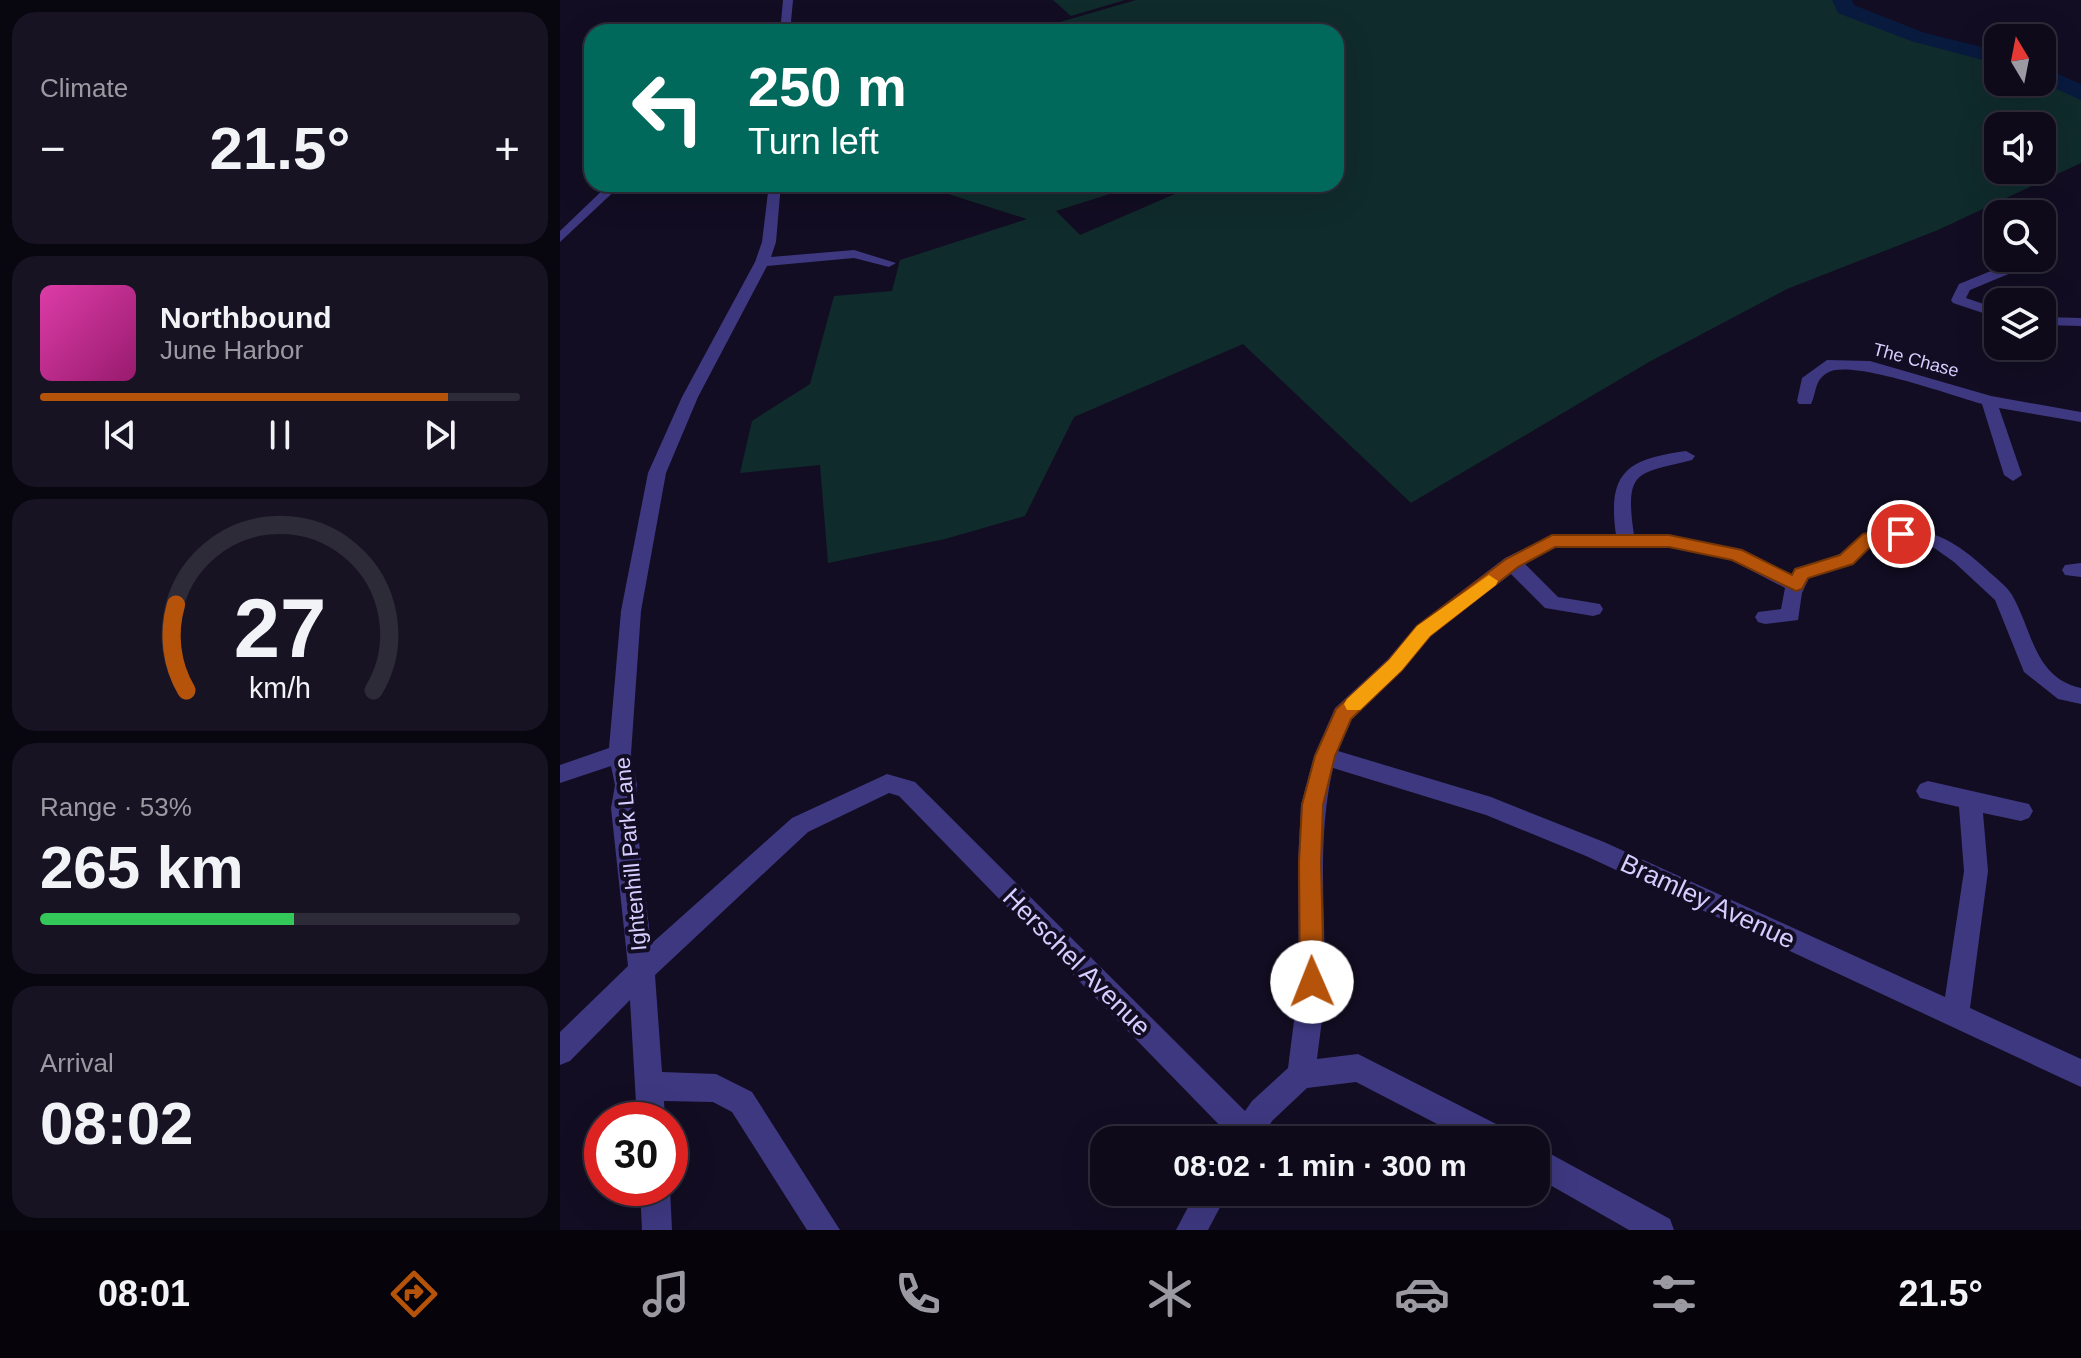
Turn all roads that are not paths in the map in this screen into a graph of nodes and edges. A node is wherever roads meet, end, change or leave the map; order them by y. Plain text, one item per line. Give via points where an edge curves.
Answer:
1 (788, 0) edge
2 (786, 24) edge
3 (608, 192) edge
4 (774, 192) edge
5 (560, 238) edge
6 (762, 262) junction
7 (889, 263) dead end
8 (2001, 272) edge
9 (1984, 309) edge
10 (2056, 321) edge
11 (2081, 322) edge
12 (1805, 401) dead end
13 (1989, 401) junction
14 (2081, 417) edge
15 (1686, 456) dead end
16 (2013, 475) dead end
17 (1626, 540) junction
18 (1512, 563) junction
19 (1796, 585) junction
20 (1593, 609) dead end
21 (1765, 617) dead end
22 (2081, 696) edge
23 (620, 754) junction
24 (1325, 756) junction
25 (560, 774) edge
26 (1928, 791) dead end
27 (1970, 800) junction
28 (2021, 811) dead end
29 (642, 973) junction
30 (1956, 1014) junction
31 (560, 1051) edge
32 (2081, 1073) edge
33 (1301, 1075) junction
34 (649, 1086) junction
35 (650, 1102) edge
36 (1235, 1126) edge
37 (1253, 1126) edge
38 (1471, 1126) edge
39 (1550, 1169) edge
40 (656, 1206) edge
41 (1205, 1206) edge
42 (657, 1230) edge
43 (825, 1230) edge
44 (1191, 1230) edge
45 (1659, 1230) edge

1 - 2 street
3 - 5 street
4 - 6 street, Ightenhill Park Lane
6 - 7 street via 854,254
6 - 23 street, Ightenhill Park Lane via 690,397 657,473 631,611
8 - 9 street via 1964,287 1958,300
10 - 11 street
12 - 13 street, The Chase via 1810,378 1827,365 1870,366
13 - 14 street, The Chase
13 - 16 street
15 - 17 street via 1641,465 1625,485 1620,508
17 - 18 street via 1552,541
17 - 19 street via 1669,541 1736,555
18 - 20 street via 1552,603
18 - 24 street via 1423,631 1343,714
19 - 21 street via 1791,615
19 - 22 street via 1802,573 1846,559 1869,538 1901,534 1935,540 2003,597 2031,666 2066,693
23 - 25 street
23 - 29 street, Ightenhill Park Lane
24 - 30 street, Bramley Avenue via 1491,807 1595,849
24 - 33 street via 1313,805 1312,982
26 - 27 street
27 - 28 street
27 - 30 street via 1976,871
29 - 31 street
29 - 34 street, Ightenhill Park Lane
29 - 36 street, Herschel Avenue via 800,825 887,783 907,789
30 - 32 street, Bramley Avenue
33 - 37 street
33 - 38 street via 1358,1068
34 - 35 street, Ightenhill Park Lane
34 - 43 street via 716,1088 742,1102
39 - 45 street
40 - 42 street
41 - 44 street

